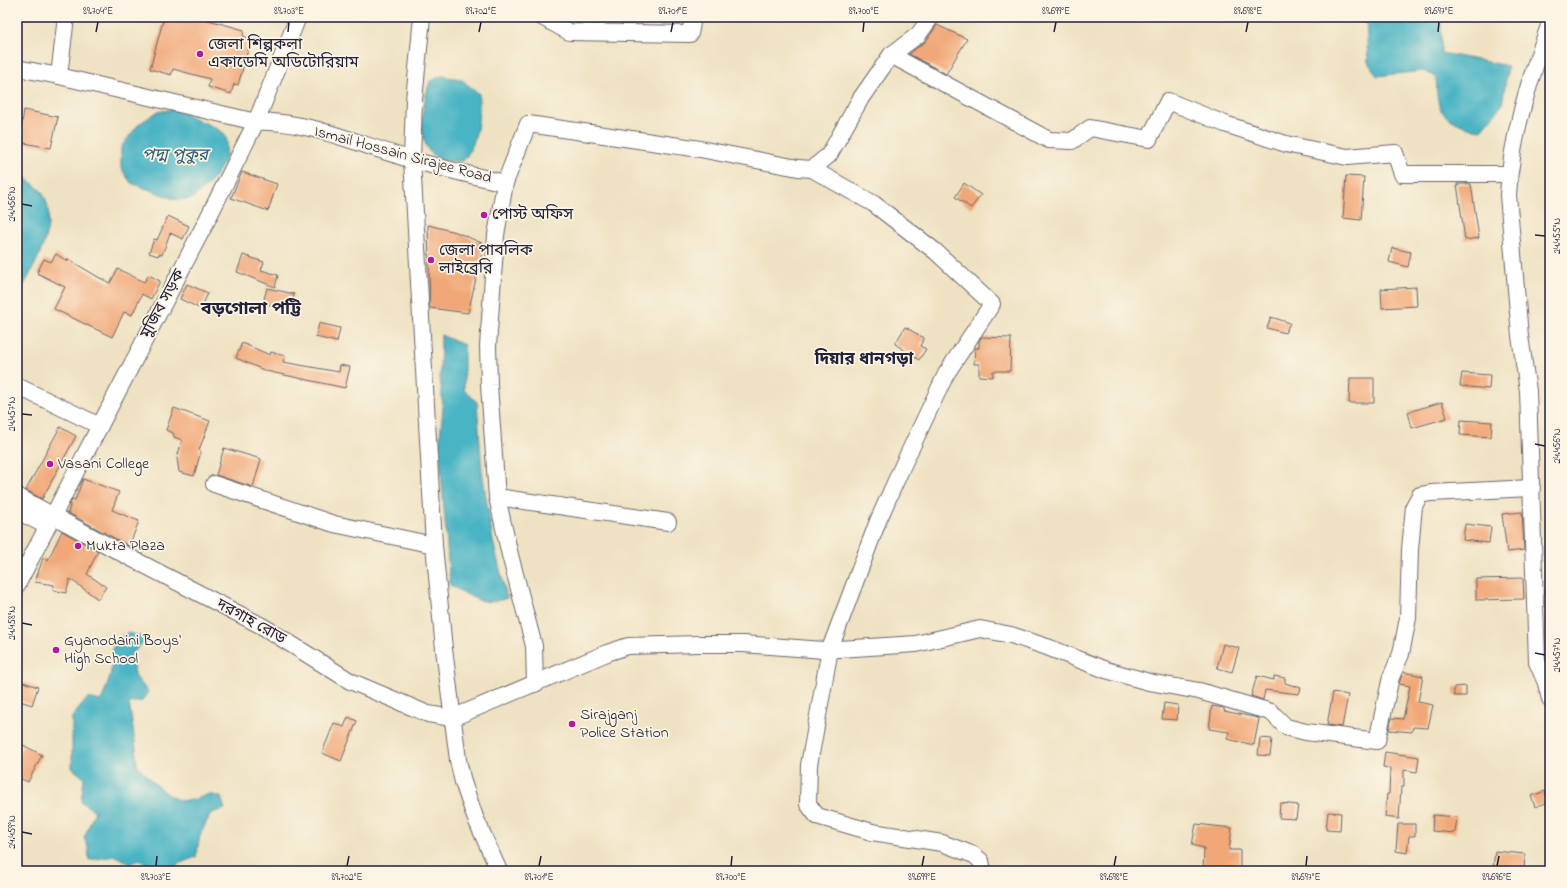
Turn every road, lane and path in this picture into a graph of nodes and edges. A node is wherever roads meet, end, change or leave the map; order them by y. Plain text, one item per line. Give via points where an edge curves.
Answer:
1 (66, 17) edge
2 (298, 17) edge
3 (422, 17) edge
4 (542, 17) edge
5 (693, 17) edge
6 (931, 17) edge
7 (1550, 23) edge
8 (891, 55) junction
9 (17, 68) edge
10 (59, 76) junction
11 (256, 122) junction
12 (412, 160) junction
13 (812, 169) junction
14 (1509, 174) junction
15 (505, 183) junction
16 (17, 386) edge
17 (100, 426) junction
18 (214, 484) dead end
19 (1532, 488) junction
20 (17, 496) edge
21 (497, 497) junction
22 (17, 511) edge
23 (51, 520) junction
24 (668, 522) dead end
25 (434, 545) junction
26 (17, 585) edge
27 (830, 649) junction
28 (1548, 683) edge
29 (536, 684) junction
30 (1550, 699) edge
31 (452, 718) junction
32 (475, 817) junction
33 (488, 871) edge
34 (499, 871) edge
35 (983, 871) edge

1 - 10 street
2 - 11 street, মুজিব সড়ক
3 - 12 street via 414,100
4 - 5 street via 569,32 690,34
6 - 8 street via 918,35
7 - 14 street via 1533,71
8 - 13 street via 861,98 829,155
8 - 14 street via 1049,140 1072,141 1090,128 1149,139 1168,101 1225,124 1286,144 1347,157 1395,153 1402,174
9 - 10 street, Ismail Hossain Sirajee Road
10 - 11 street, Ismail Hossain Sirajee Road
11 - 12 street, Ismail Hossain Sirajee Road via 273,121 327,134
11 - 17 street, মুজিব সড়ক
12 - 15 street, Ismail Hossain Sirajee Road
12 - 25 street
13 - 15 street via 700,149 528,124
13 - 27 street via 874,204 935,251 992,304 946,374 903,465 878,520
14 - 19 street via 1508,195 1520,336 1528,391
15 - 21 street, Ismail Hossain Sirajee Road via 496,235 488,346
16 - 17 street
17 - 23 street, মুজিব সড়ক
18 - 25 street via 334,524
19 - 27 street via 1420,495 1414,506 1411,536 1408,618 1401,654 1391,677 1377,741 1286,727 1271,712 1199,691 1149,682 1106,670 1011,635 980,629 916,644
19 - 28 street via 1537,662
20 - 23 street
21 - 24 street
21 - 29 street, Ismail Hossain Sirajee Road via 534,646
22 - 23 street, দরগাহ রোড
23 - 26 street, মুজিব সড়ক
23 - 31 street, দরগাহ রোড via 262,626 350,681 428,714
25 - 31 street
27 - 29 street via 743,644 628,646
27 - 35 street via 808,765 808,804 817,816 872,832 942,844 974,855 981,860
28 - 30 street
29 - 31 street
31 - 32 street via 458,760
32 - 33 street
32 - 34 street

